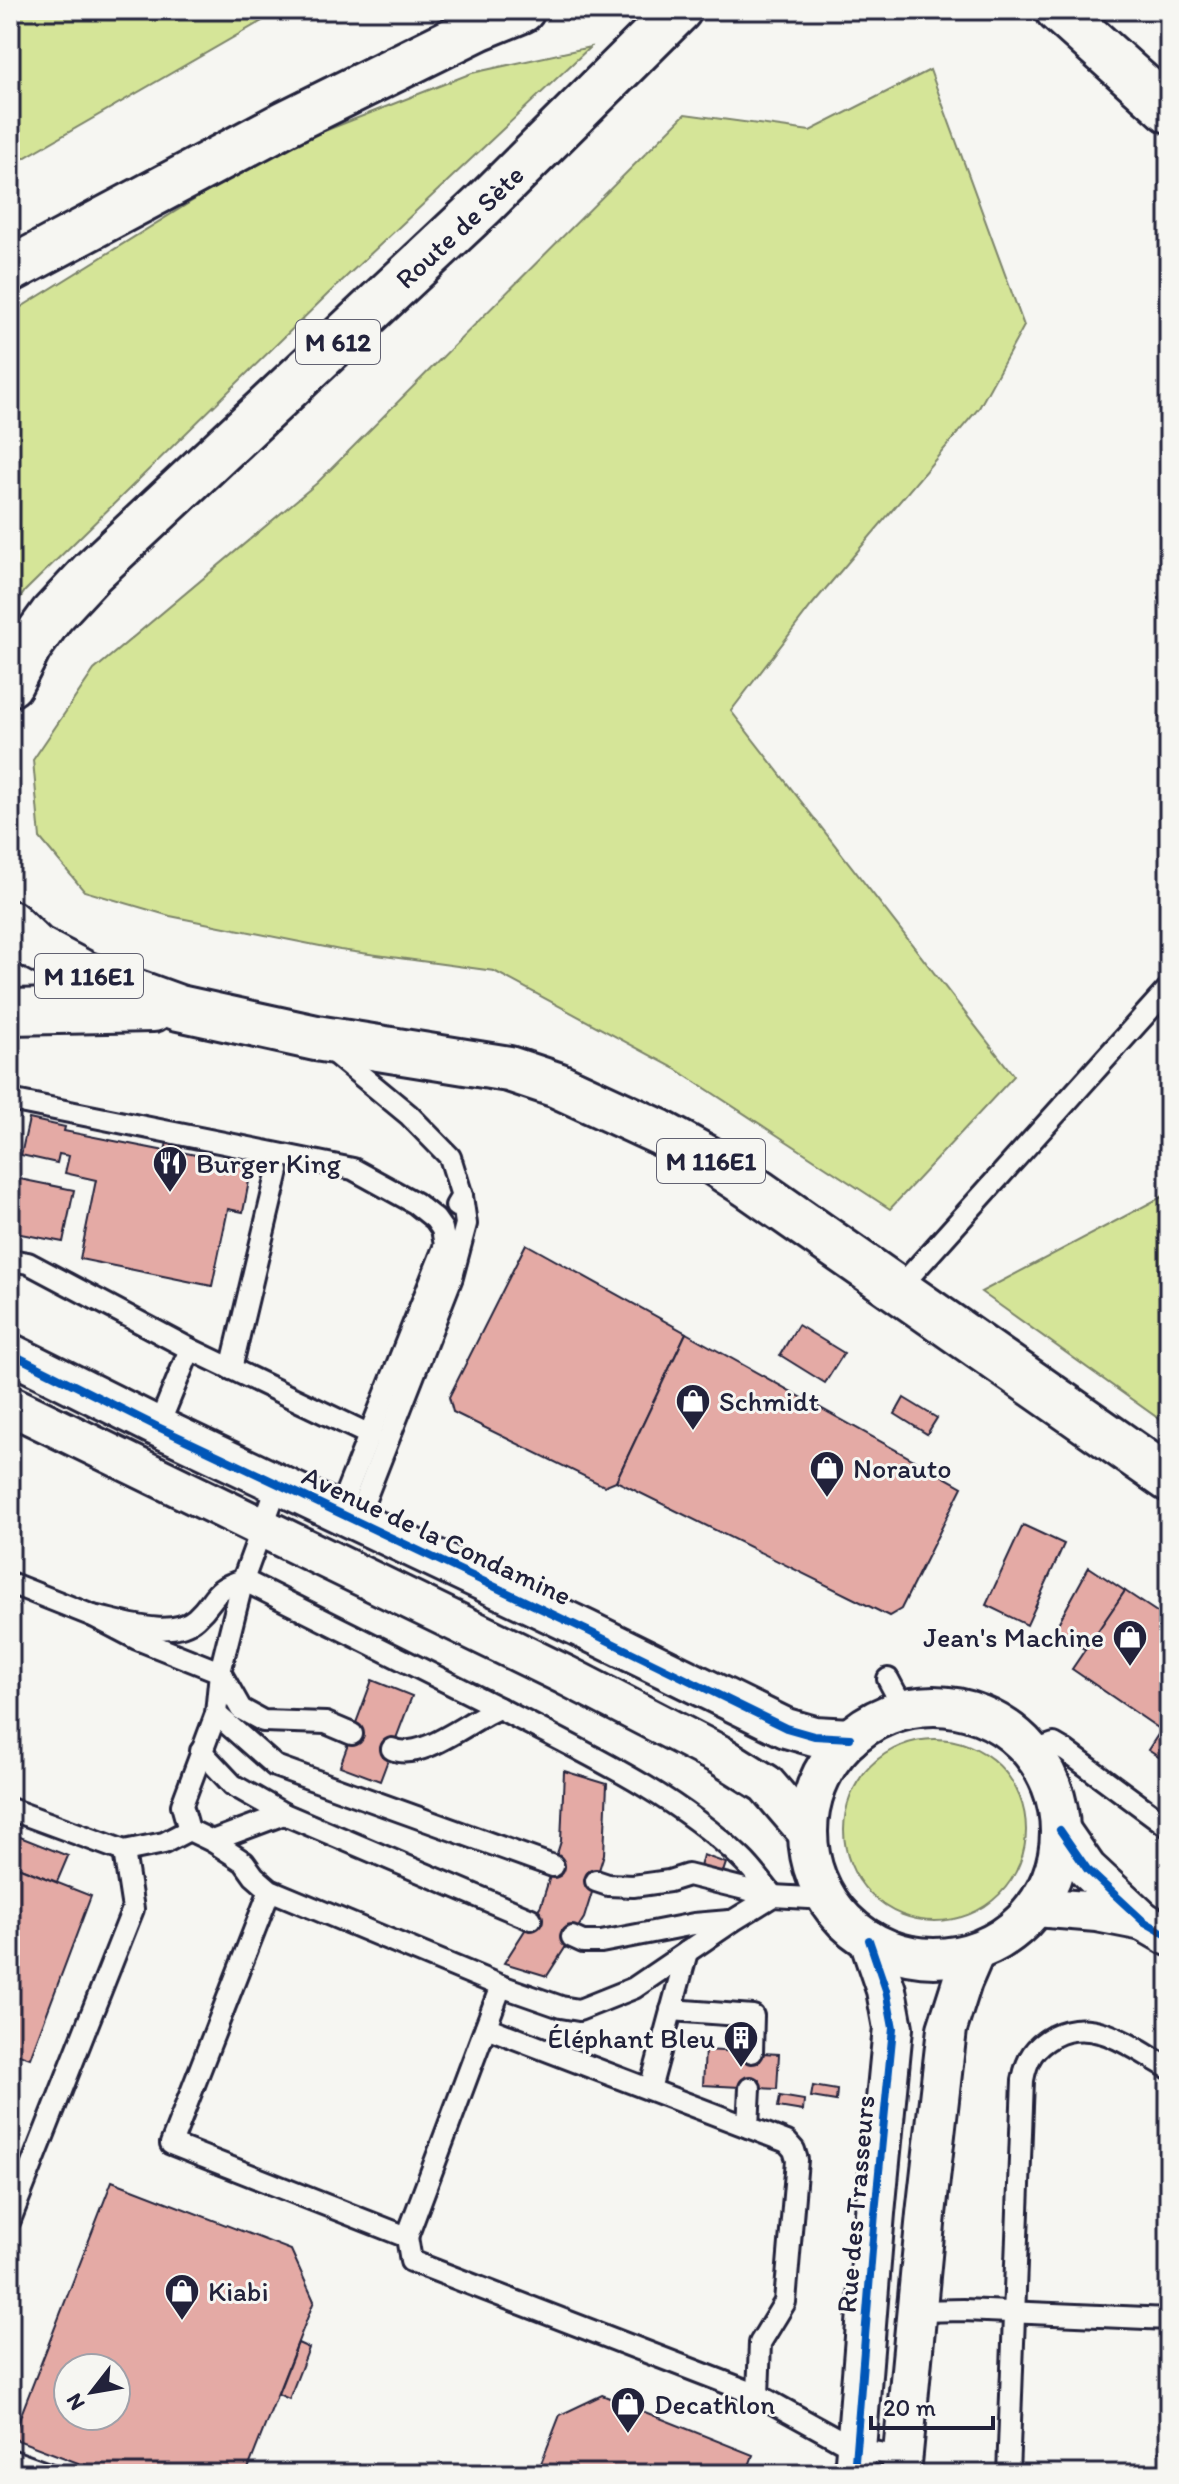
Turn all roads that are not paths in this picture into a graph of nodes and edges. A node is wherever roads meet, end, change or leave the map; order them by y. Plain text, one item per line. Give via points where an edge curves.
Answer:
1 (522, 10) edge
2 (679, 10) edge
3 (1058, 10) edge
4 (1169, 110) edge
5 (10, 270) edge
6 (10, 684) edge
7 (10, 923) edge
8 (1169, 988) edge
9 (179, 1008) junction
10 (10, 1012) edge
11 (316, 1038) junction
12 (10, 1100) edge
13 (278, 1171) dead end
14 (462, 1196) junction
15 (435, 1219) junction
16 (10, 1260) edge
17 (898, 1289) junction
18 (190, 1349) junction
19 (10, 1353) edge
20 (231, 1369) junction
21 (10, 1405) edge
22 (158, 1427) junction
23 (370, 1435) junction
24 (1169, 1479) edge
25 (278, 1484) junction
26 (347, 1517) junction
27 (262, 1527) junction
28 (243, 1580) junction
29 (10, 1583) edge
30 (93, 1616) junction
31 (220, 1672) junction
32 (499, 1708) junction
33 (216, 1714) junction
34 (352, 1734) dead end
35 (850, 1738) junction
36 (392, 1749) dead end
37 (201, 1751) junction
38 (1031, 1752) junction
39 (10, 1809) edge
40 (284, 1814) junction
41 (1169, 1827) edge
42 (189, 1830) junction
43 (1060, 1830) junction
44 (808, 1833) junction
45 (212, 1841) junction
46 (124, 1851) junction
47 (553, 1866) dead end
48 (596, 1881) dead end
49 (270, 1890) junction
50 (773, 1896) junction
51 (827, 1899) junction
52 (1036, 1907) junction
53 (531, 1919) dead end
54 (734, 1920) junction
55 (1156, 1928) edge
56 (572, 1937) dead end
57 (869, 1940) junction
58 (687, 1952) junction
59 (975, 1952) junction
60 (501, 1986) junction
61 (671, 2010) junction
62 (486, 2027) junction
63 (752, 2052) dead end
64 (1169, 2068) edge
65 (750, 2088) dead end
66 (650, 2089) junction
67 (748, 2127) junction
68 (10, 2220) edge
69 (407, 2237) junction
70 (917, 2311) junction
71 (1014, 2312) junction
72 (1169, 2319) edge
73 (758, 2395) junction
74 (855, 2462) edge
75 (902, 2465) edge
76 (14, 2466) edge
77 (48, 2474) edge
78 (1008, 2474) edge

1 - 5 main road via 286,123
2 - 6 main road, Route de Sète / M 612 via 483,205 92,572 52,615
3 - 4 main road
7 - 9 main road, M 116E1 via 36,948 85,974
8 - 17 lane
9 - 10 main road, M 116E1
9 - 11 main road, M 116E1
11 - 14 lane via 409,1115 450,1157
11 - 17 main road, M 116E1 via 509,1069 557,1085 707,1158
12 - 15 lane via 353,1169
13 - 20 lane
14 - 15 lane via 452,1212
14 - 26 lane via 466,1224 452,1277
15 - 23 lane via 445,1245
16 - 18 lane via 28,1263
17 - 24 main road, M 116E1
18 - 20 lane
18 - 22 lane
19 - 22 street, Avenue de la Condamine
20 - 23 lane
21 - 27 street
22 - 25 street, Avenue de la Condamine
23 - 26 lane
25 - 26 street, Avenue de la Condamine
25 - 27 lane
26 - 35 street, Avenue de la Condamine via 786,1728
27 - 28 lane
27 - 44 street via 718,1754 766,1784
28 - 30 lane via 221,1586 186,1626 164,1630
28 - 31 lane
28 - 32 lane
29 - 30 lane
30 - 31 lane
31 - 33 lane
31 - 34 lane via 241,1709 263,1721 326,1723
32 - 36 lane via 434,1744 400,1753
32 - 50 lane via 623,1773 694,1818 743,1860
33 - 37 lane
33 - 47 lane via 275,1766
35 - 38 street via 875,1720 896,1694 974,1712 1005,1728
35 - 44 street via 818,1781
37 - 40 lane via 233,1785
37 - 42 lane via 182,1805
38 - 41 lane via 1054,1744
38 - 43 street via 1053,1788
39 - 46 lane
40 - 45 lane
40 - 53 lane
42 - 45 lane
42 - 46 lane via 164,1843
43 - 52 street via 1054,1871
43 - 55 street via 1087,1869
44 - 51 street via 813,1867
45 - 49 lane via 244,1862
46 - 68 lane via 133,1909
48 - 50 lane via 633,1886 688,1875
49 - 60 lane
49 - 69 lane via 171,2144
50 - 51 lane
50 - 54 lane
51 - 57 street
52 - 55 street via 1097,1912
52 - 59 street via 1009,1934
54 - 56 lane via 601,1942
54 - 58 lane
57 - 59 street via 921,1958
57 - 74 street, Rue des Trasseurs via 893,2028
58 - 60 lane via 634,1988 579,2010
58 - 61 lane
59 - 70 street via 947,2029
60 - 62 lane
61 - 63 lane via 753,2016
61 - 66 lane
62 - 66 lane
62 - 69 lane
64 - 71 lane via 1088,2028 1042,2043 1026,2062
65 - 67 lane
66 - 67 lane
67 - 73 lane via 787,2142 797,2160 785,2302 760,2343
69 - 73 lane via 411,2261
70 - 71 lane
70 - 75 street
71 - 72 lane
71 - 78 lane
73 - 74 lane
74 - 75 lane
76 - 77 lane

